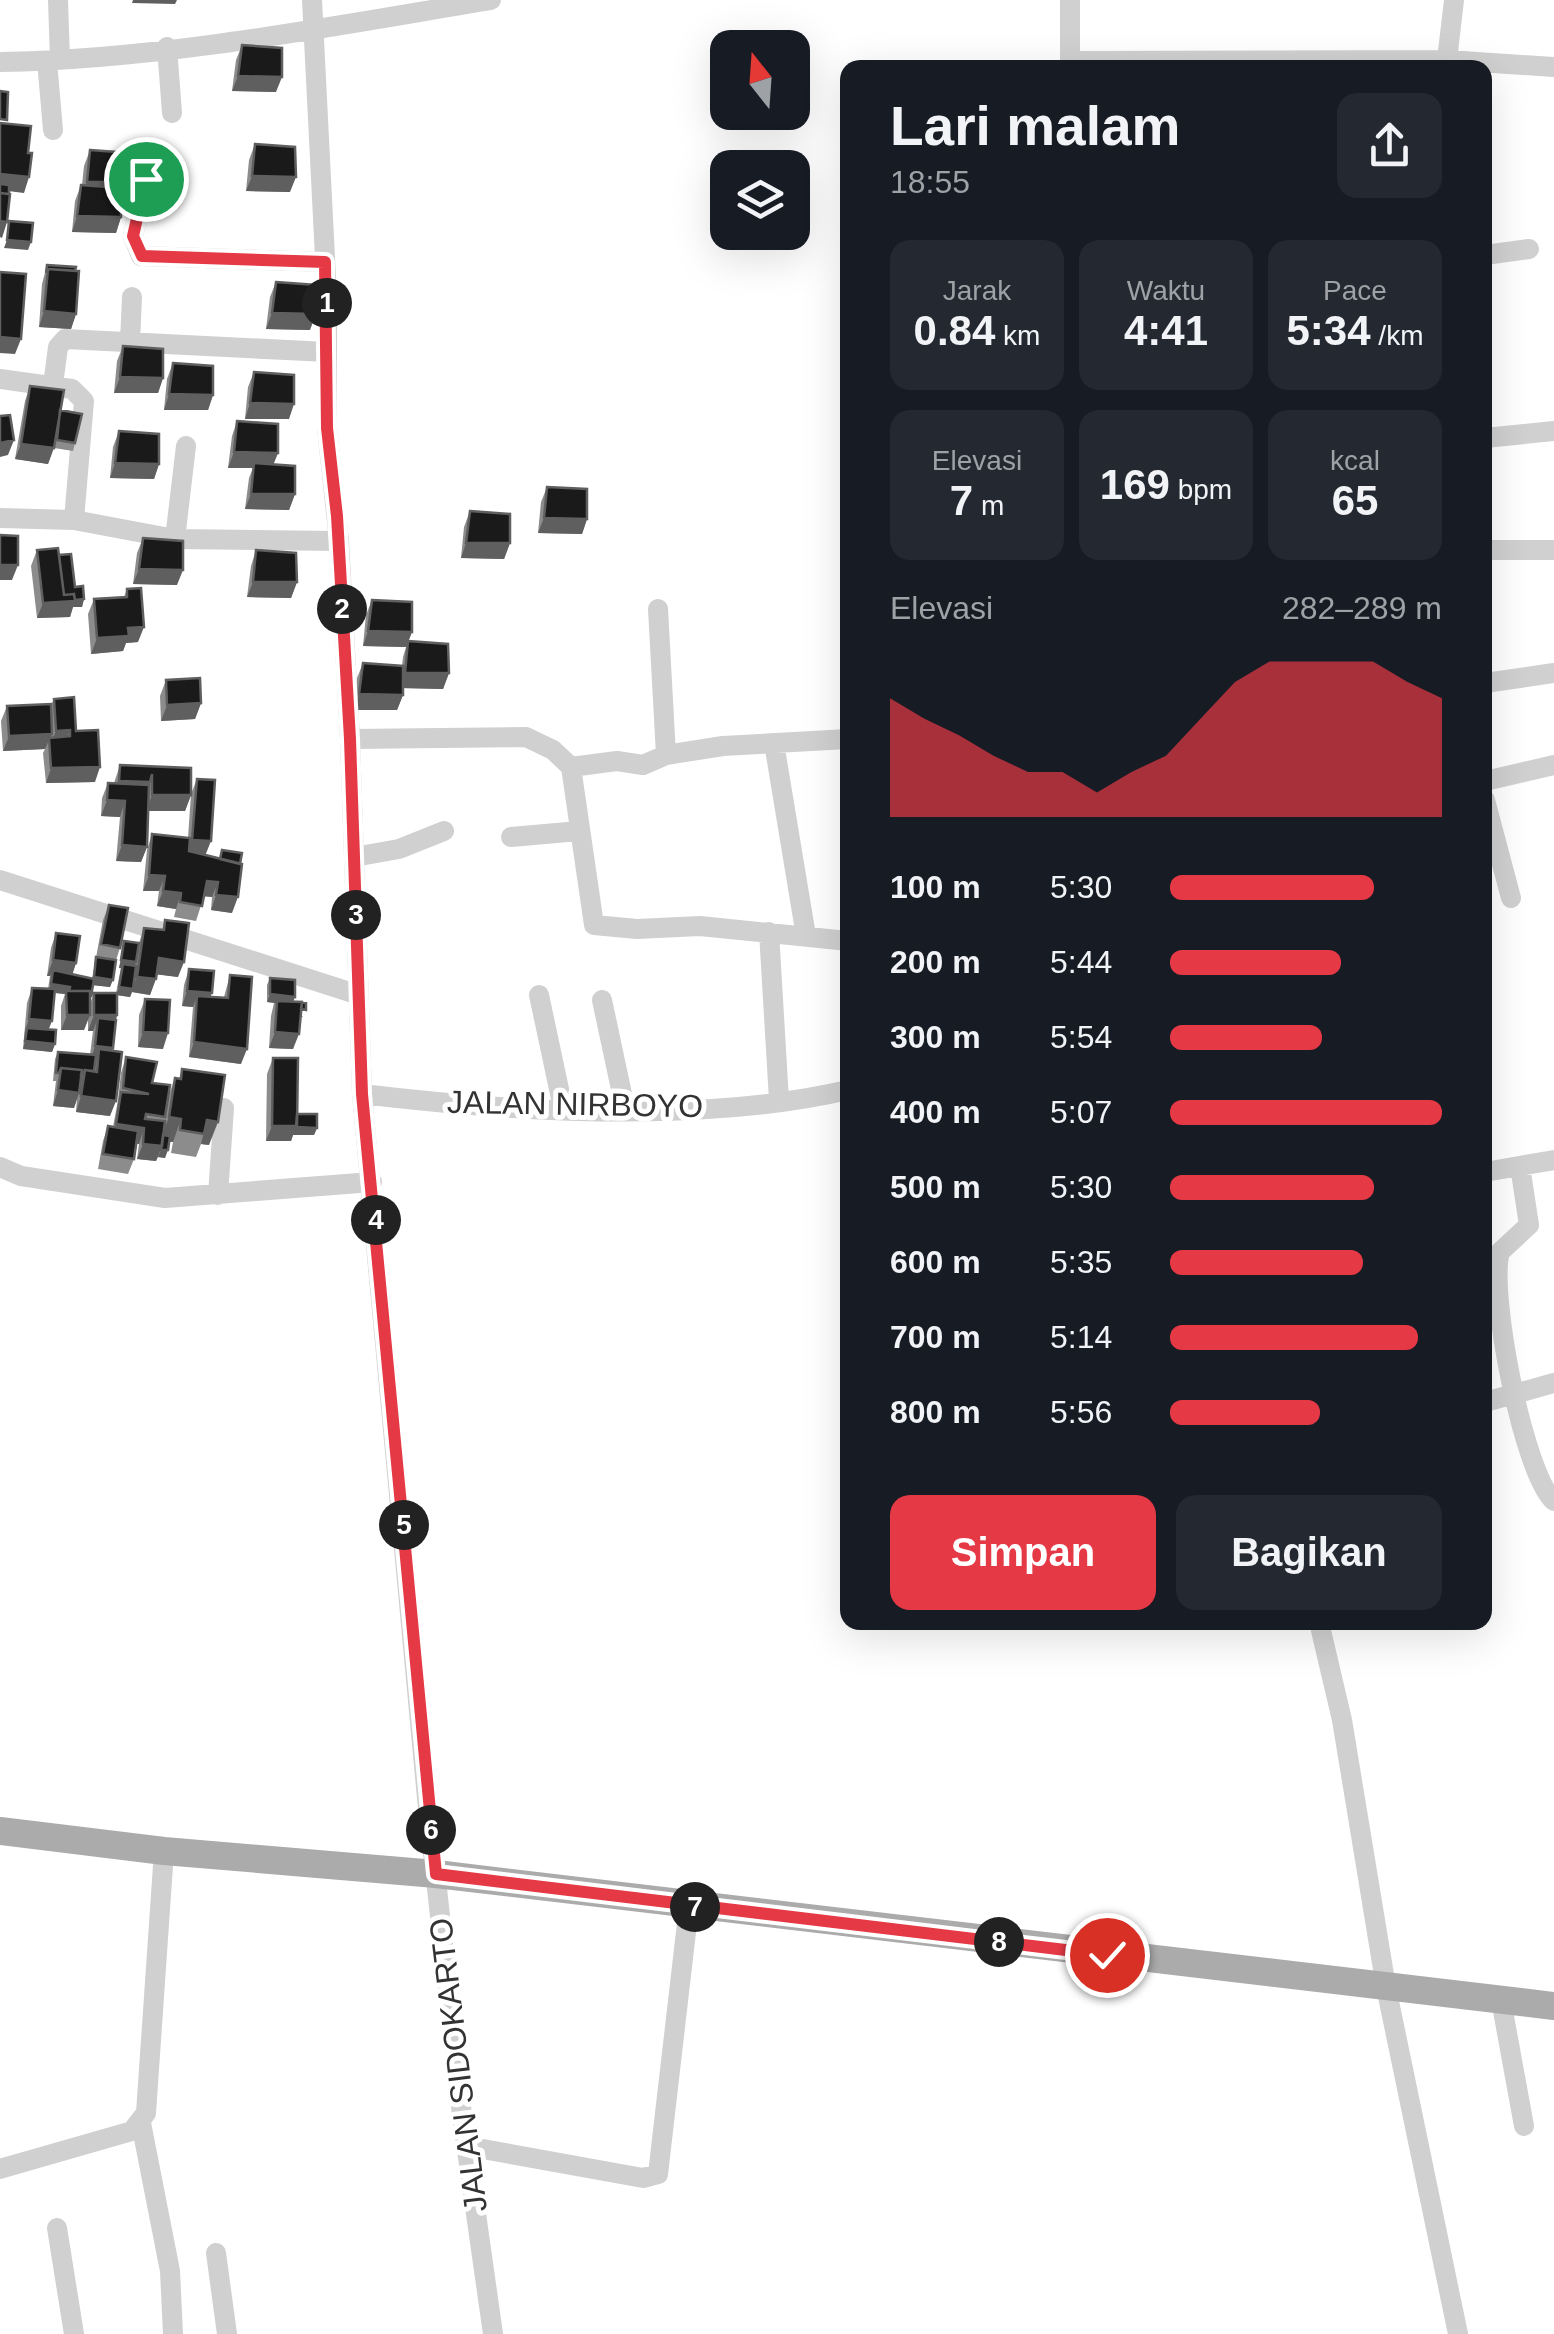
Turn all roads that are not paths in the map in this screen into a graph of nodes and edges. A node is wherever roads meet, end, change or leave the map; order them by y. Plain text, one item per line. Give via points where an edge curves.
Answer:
1 (58, 0) edge
2 (312, 0) edge
3 (491, 0) edge
4 (1070, 0) edge
5 (1454, 0) edge
6 (313, 29) junction
7 (166, 47) junction
8 (1070, 60) edge
9 (1445, 60) edge
10 (54, 61) junction
11 (0, 62) edge
12 (1492, 65) edge
13 (1554, 67) edge
14 (172, 113) dead end
15 (53, 130) dead end
16 (150, 161) dead end
17 (1529, 249) dead end
18 (1492, 254) edge
19 (325, 262) junction
20 (132, 297) dead end
21 (130, 342) junction
22 (327, 352) junction
23 (0, 379) edge
24 (53, 385) junction
25 (1554, 431) edge
26 (1492, 437) edge
27 (186, 446) dead end
28 (0, 518) edge
29 (74, 520) junction
30 (174, 539) junction
31 (339, 541) junction
32 (1492, 550) edge
33 (1554, 550) edge
34 (658, 609) dead end
35 (1554, 673) edge
36 (1492, 681) edge
37 (350, 739) junction
38 (840, 739) edge
39 (774, 743) junction
40 (666, 755) junction
41 (571, 766) junction
42 (1554, 766) edge
43 (1492, 779) edge
44 (1492, 827) edge
45 (444, 831) dead end
46 (579, 831) junction
47 (510, 837) dead end
48 (354, 857) junction
49 (0, 880) edge
50 (1510, 898) dead end
51 (769, 932) junction
52 (806, 936) junction
53 (840, 940) edge
54 (356, 994) junction
55 (539, 995) dead end
56 (602, 1000) dead end
57 (840, 1091) edge
58 (362, 1094) junction
59 (779, 1100) junction
60 (224, 1108) edge
61 (563, 1108) junction
62 (625, 1108) junction
63 (1554, 1160) edge
64 (1520, 1166) junction
65 (0, 1167) edge
66 (1492, 1171) edge
67 (372, 1182) junction
68 (218, 1195) junction
69 (1554, 1383) edge
70 (1514, 1393) junction
71 (1492, 1400) edge
72 (1554, 1501) edge
73 (1321, 1630) edge
74 (0, 1831) edge
75 (164, 1851) junction
76 (436, 1874) junction
77 (690, 1906) junction
78 (1386, 1987) junction
79 (1501, 2000) junction
80 (1554, 2006) edge
81 (140, 2123) junction
82 (1524, 2126) dead end
83 (466, 2146) junction
84 (0, 2169) edge
85 (57, 2228) dead end
86 (216, 2253) dead end
87 (74, 2334) edge
88 (173, 2334) edge
89 (228, 2334) edge
90 (493, 2334) edge
91 (1458, 2334) edge

1 - 10 street
2 - 6 street, JALAN SIDOKARTO
3 - 6 street
4 - 8 street
5 - 9 street
6 - 7 street
6 - 19 street, JALAN SIDOKARTO
7 - 10 street
7 - 14 street
10 - 11 street
10 - 15 street
12 - 13 street
16 - 19 street via 133,236 142,256
17 - 18 street
19 - 22 street, JALAN SIDOKARTO
20 - 21 street
21 - 22 street
21 - 24 street via 65,339
22 - 31 street, JALAN SIDOKARTO
23 - 24 street
24 - 29 street via 72,389 84,401
25 - 26 street
27 - 30 street
28 - 29 street
29 - 30 street
30 - 31 street
31 - 37 street, JALAN SIDOKARTO
32 - 33 street
34 - 40 street
35 - 36 street
37 - 41 street via 526,737
37 - 48 street, JALAN SIDOKARTO
38 - 39 street
39 - 40 street
39 - 52 street
40 - 41 street via 643,766
41 - 46 street
42 - 43 street
44 - 50 street
45 - 48 street
46 - 47 street
46 - 51 street via 594,925
48 - 54 street, JALAN SIDOKARTO
49 - 54 street
51 - 52 street
51 - 59 street
52 - 53 street
54 - 58 street, JALAN SIDOKARTO
55 - 61 street
56 - 62 street
57 - 59 street, JALAN NIRBOYO
58 - 61 street, JALAN NIRBOYO via 509,1110
58 - 67 street, JALAN SIDOKARTO
59 - 62 street, JALAN NIRBOYO via 659,1112
60 - 68 street
61 - 62 street, JALAN NIRBOYO
63 - 64 street
64 - 66 street
64 - 70 street via 1530,1225 1500,1252 1497,1294
65 - 68 street via 146,1196
67 - 68 street
67 - 76 street, JALAN SIDOKARTO
69 - 70 street
70 - 71 street
70 - 72 street via 1546,1494
73 - 78 street
74 - 75 main road
75 - 76 main road
75 - 81 street via 146,2113
76 - 77 main road
76 - 83 street, JALAN SIDOKARTO
77 - 78 main road
77 - 83 street via 658,2174 642,2178
78 - 79 main road
78 - 91 street
79 - 80 main road
79 - 82 street
81 - 84 street via 132,2131
81 - 88 street via 170,2272
83 - 90 street, JALAN SIDOKARTO
85 - 87 street
86 - 89 street

